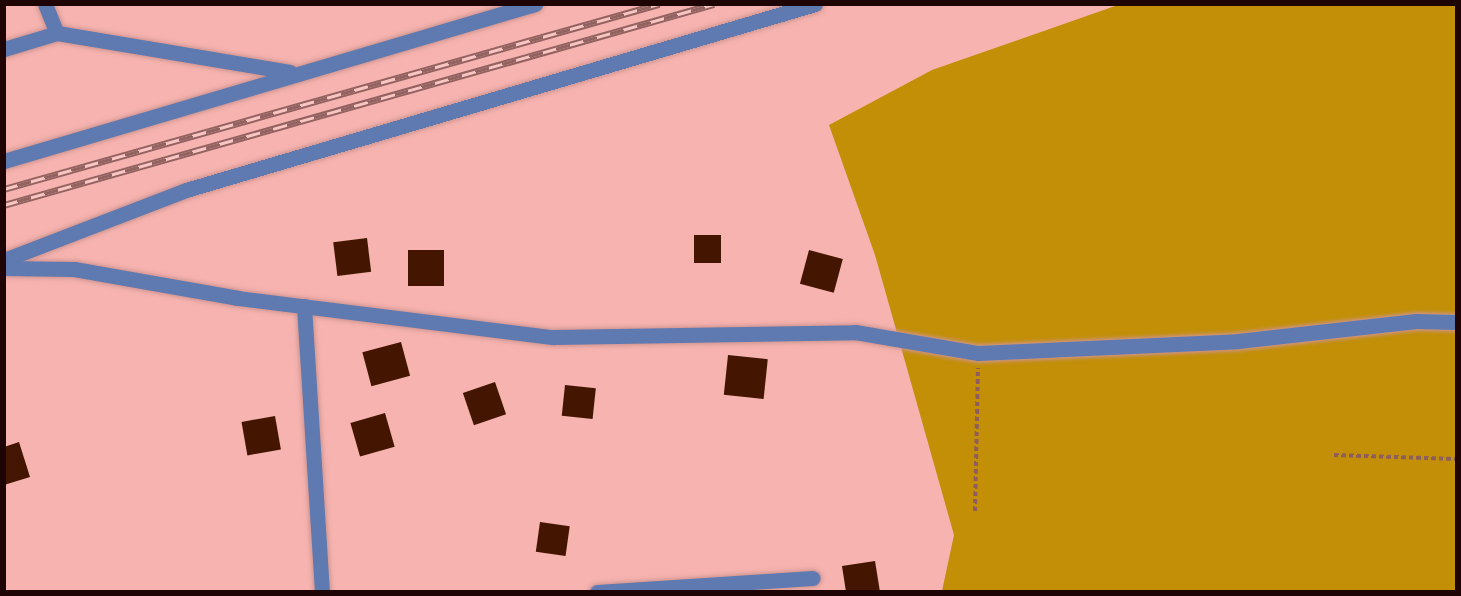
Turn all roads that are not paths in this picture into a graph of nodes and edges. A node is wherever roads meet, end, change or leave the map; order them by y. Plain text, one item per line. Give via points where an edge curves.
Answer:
1 (45, 4) edge
2 (535, 4) edge
3 (815, 4) edge
4 (57, 33) junction
5 (4, 49) edge
6 (291, 72) junction
7 (4, 161) edge
8 (4, 260) edge
9 (4, 268) edge
10 (304, 306) junction
11 (1456, 322) edge
12 (813, 578) dead end
13 (322, 591) edge
14 (597, 591) edge

1 - 4 street
2 - 6 street
3 - 8 street via 186,190
4 - 5 street
4 - 6 street
6 - 7 street via 111,133
9 - 10 street via 74,269
10 - 11 street via 553,338 855,332 978,352 1238,341 1416,321
10 - 13 street
12 - 14 street

